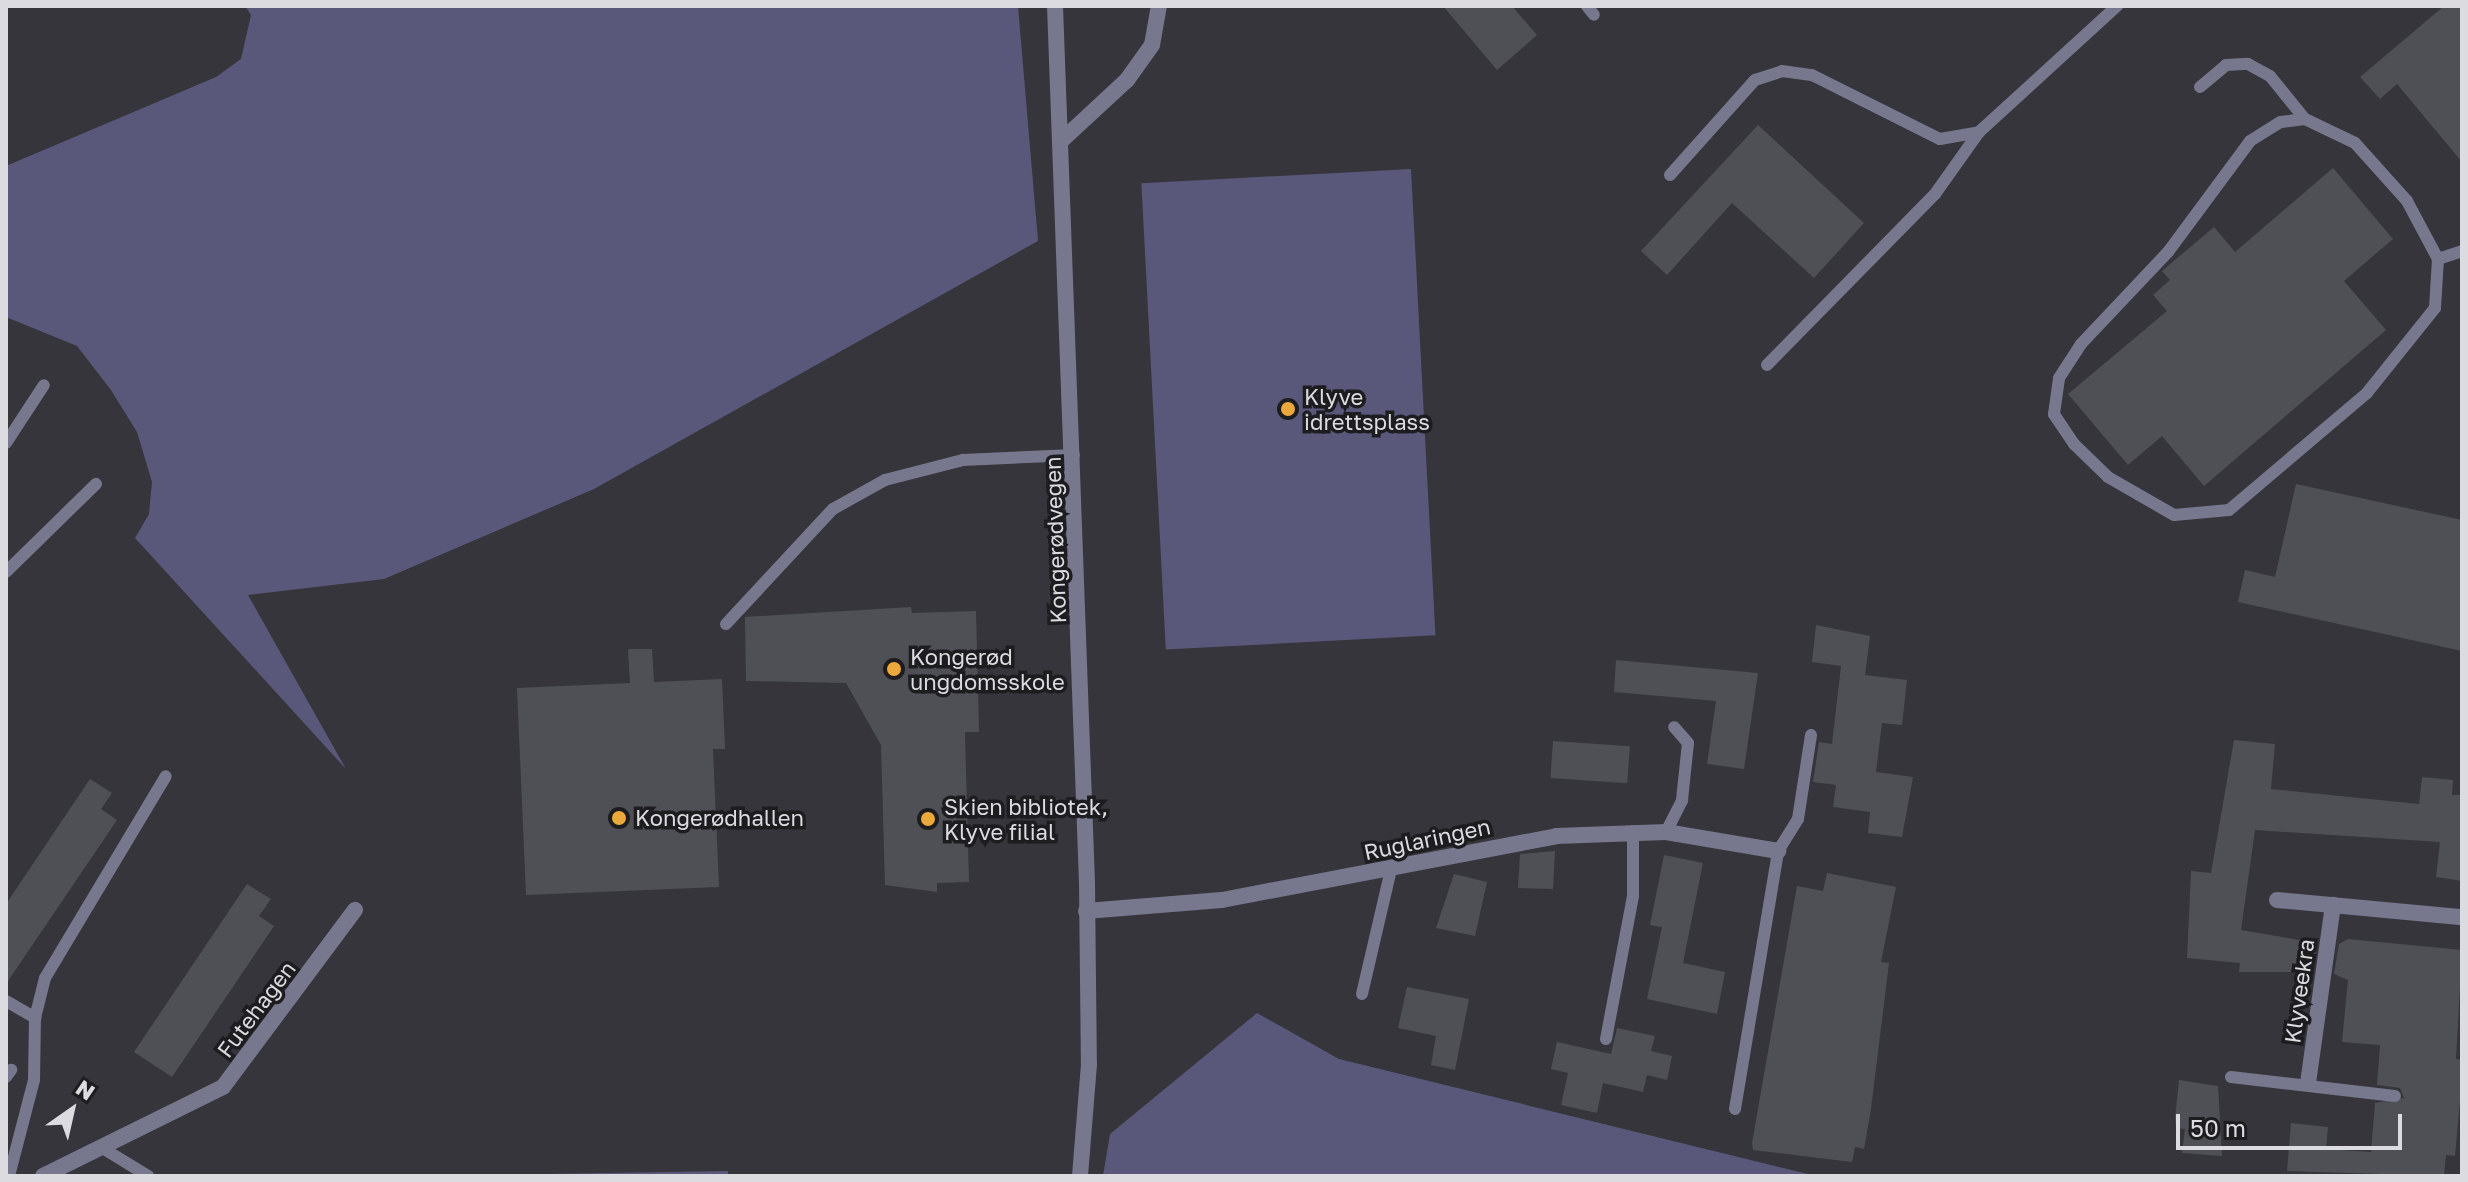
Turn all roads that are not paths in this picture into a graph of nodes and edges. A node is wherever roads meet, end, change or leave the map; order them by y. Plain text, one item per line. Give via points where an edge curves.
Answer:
1 (1055, 6) edge
2 (1159, 6) edge
3 (2117, 6) edge
4 (2200, 87) dead end
5 (2305, 119) junction
6 (1979, 132) junction
7 (1060, 142) junction
8 (1670, 175) dead end
9 (2462, 251) edge
10 (2438, 259) junction
11 (1767, 365) dead end
12 (44, 385) dead end
13 (6, 443) edge
14 (1074, 455) junction
15 (96, 484) dead end
16 (6, 572) edge
17 (726, 624) dead end
18 (1674, 727) dead end
19 (1811, 735) dead end
20 (166, 776) dead end
21 (1633, 831) junction
22 (1666, 832) junction
23 (1778, 851) junction
24 (1391, 869) junction
25 (2277, 900) dead end
26 (2333, 905) junction
27 (355, 910) dead end
28 (1086, 911) junction
29 (2462, 917) edge
30 (1362, 994) dead end
31 (6, 1001) edge
32 (35, 1018) junction
33 (1606, 1039) dead end
34 (2231, 1077) dead end
35 (2308, 1083) junction
36 (2395, 1096) dead end
37 (1735, 1109) dead end
38 (104, 1149) junction
39 (9, 1176) edge
40 (43, 1176) edge
41 (148, 1176) edge
42 (1080, 1176) edge

1 - 7 street, Kongerødvegen
2 - 7 street via 1152,45 1127,80
3 - 6 lane
4 - 5 lane via 2226,65 2248,64 2270,76
5 - 10 lane via 2355,143 2407,201
5 - 10 lane via 2281,122 2250,141 2168,252 2081,344 2054,395 2054,414 2074,444 2108,477 2174,515 2229,510 2367,393 2415,341 2435,308
6 - 8 lane via 1940,139 1812,75 1782,71 1755,80
6 - 11 lane via 1935,194
7 - 14 street, Kongerødvegen
9 - 10 lane
12 - 13 lane
14 - 17 lane via 963,460 885,480 833,509
14 - 28 street, Kongerødvegen
15 - 16 lane
18 - 22 lane via 1688,743 1682,800
19 - 23 lane via 1798,819
20 - 32 lane via 65,935
21 - 22 street, Ruglaringen
21 - 24 street, Ruglaringen via 1556,836
21 - 33 lane via 1633,896
22 - 23 street, Ruglaringen
23 - 37 lane
24 - 28 street, Ruglaringen via 1222,900
24 - 30 lane
25 - 26 street
26 - 29 street
26 - 35 street, Klyveekra
27 - 38 street, Futehagen via 223,1087
28 - 42 street, Kongerødvegen via 1089,1064
31 - 32 lane
32 - 39 lane via 34,1080
34 - 35 lane
35 - 36 lane
38 - 40 street, Futehagen
38 - 41 lane

